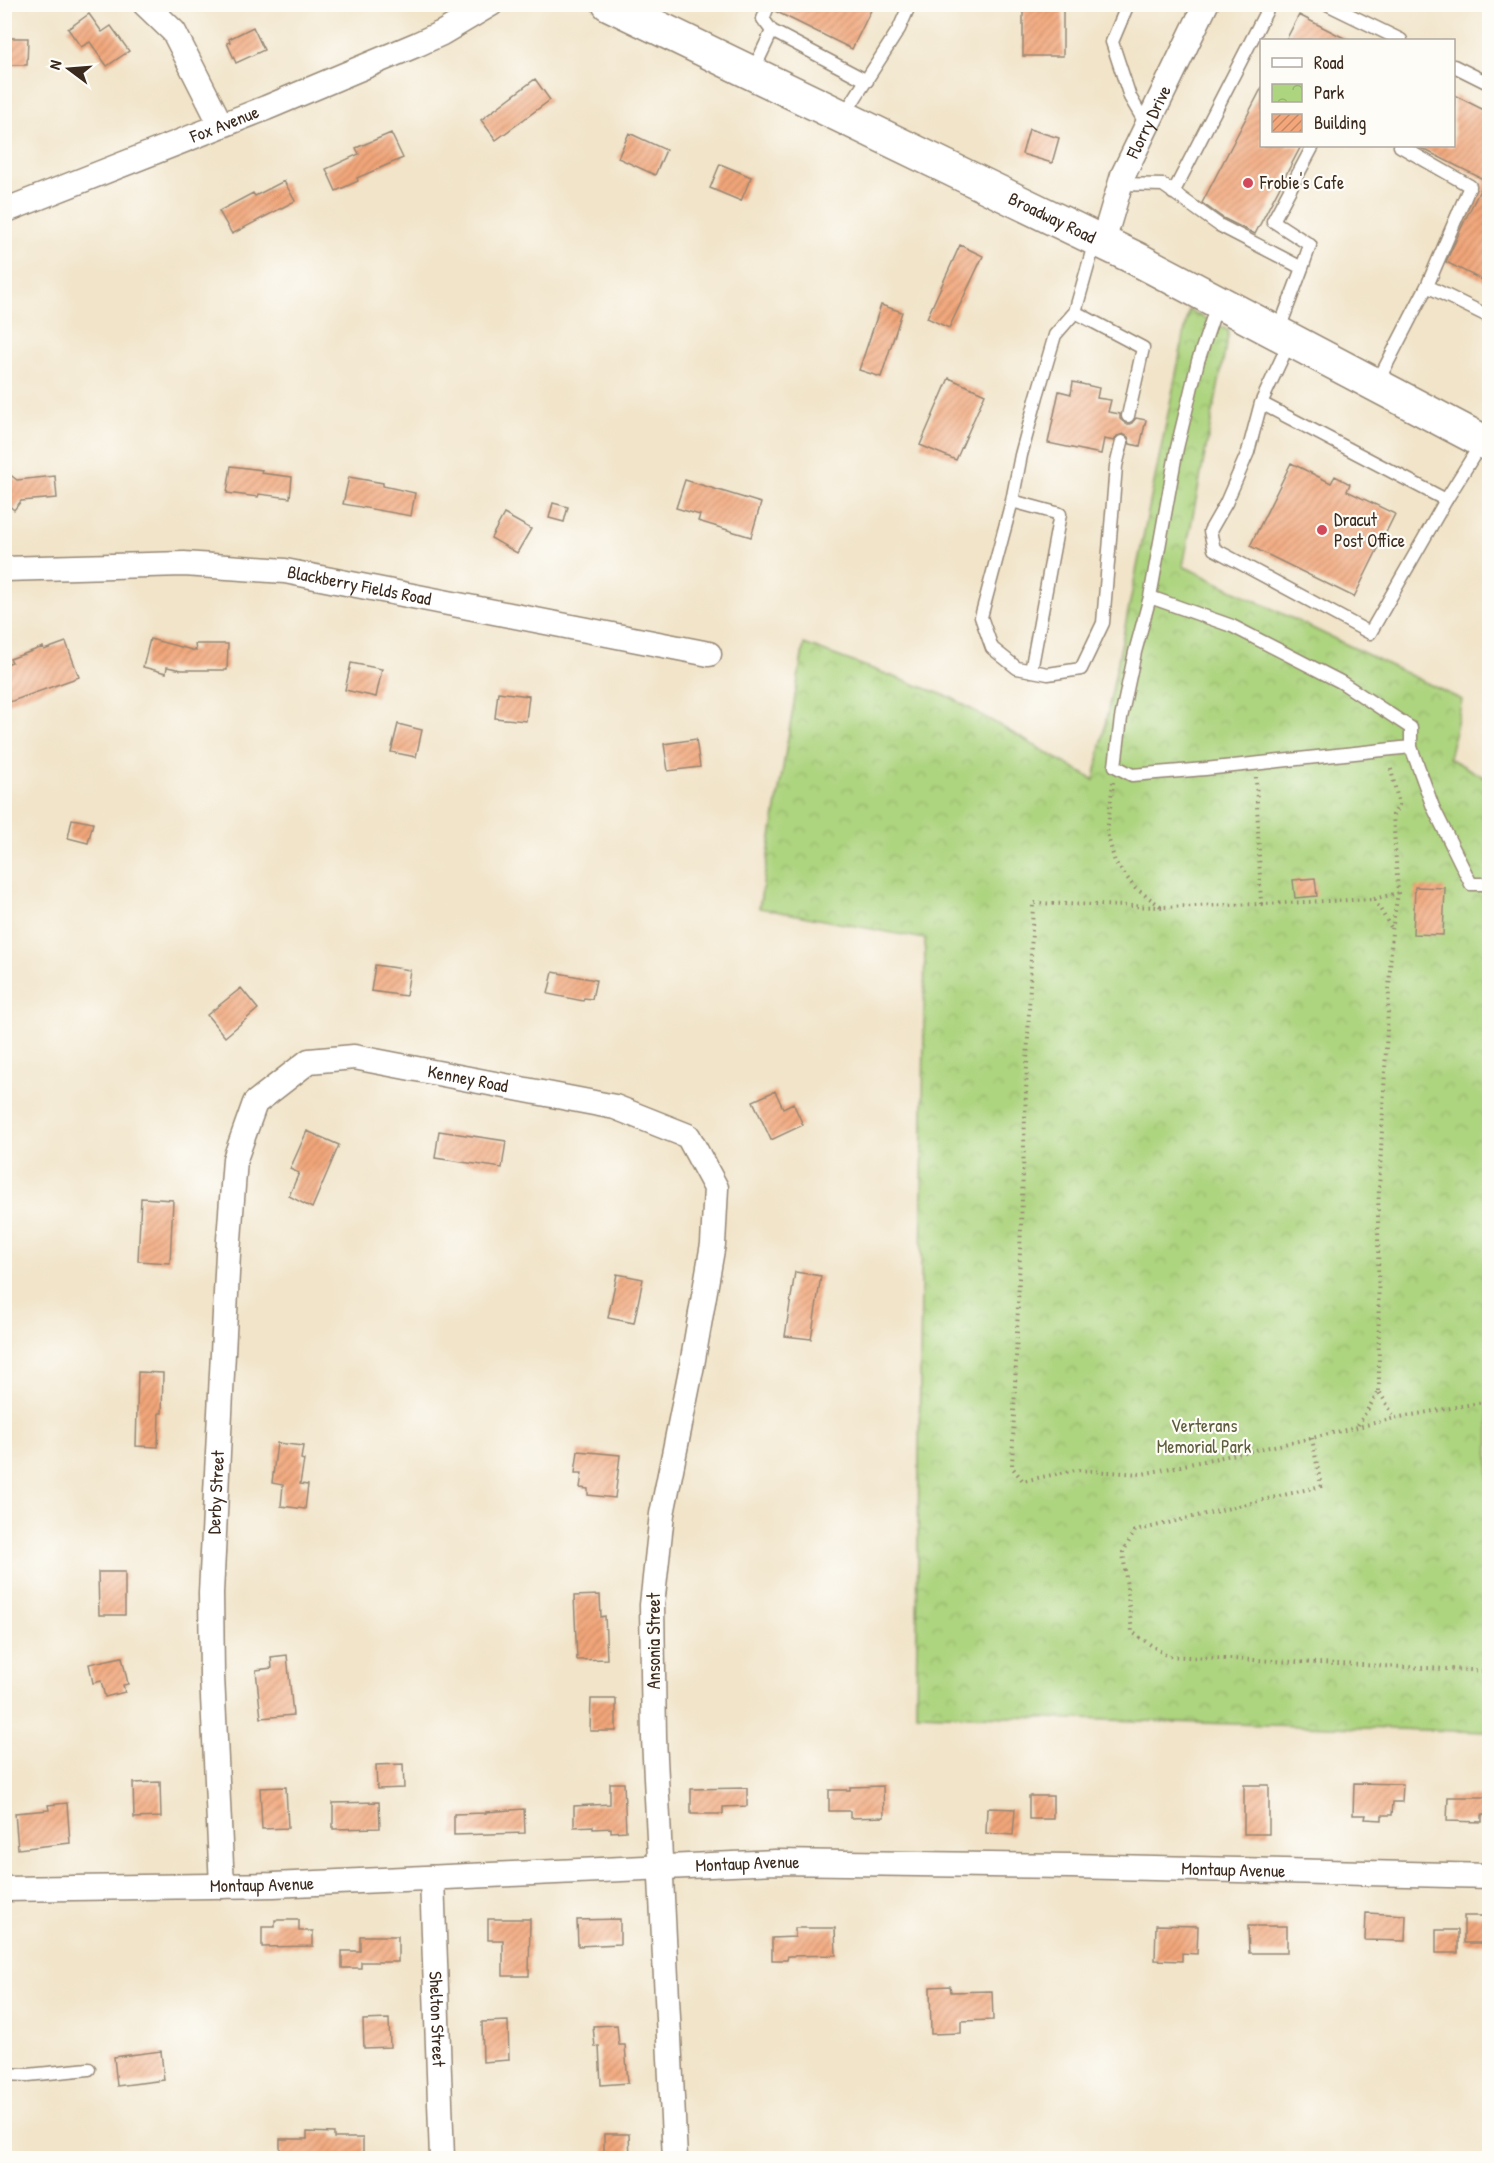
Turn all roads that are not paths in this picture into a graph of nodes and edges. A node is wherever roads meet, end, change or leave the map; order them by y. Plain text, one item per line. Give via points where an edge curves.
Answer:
1 (145, 4) edge
2 (456, 4) edge
3 (491, 4) edge
4 (769, 4) edge
5 (910, 4) edge
6 (1128, 4) edge
7 (1206, 4) edge
8 (1270, 4) edge
9 (1327, 4) edge
10 (623, 8) edge
11 (772, 31) junction
12 (442, 33) junction
13 (1399, 39) edge
14 (1455, 66) edge
15 (752, 72) junction
16 (867, 81) junction
17 (1490, 84) edge
18 (843, 116) junction
19 (221, 125) junction
20 (1147, 126) junction
21 (1312, 147) edge
22 (1402, 147) edge
23 (1120, 184) junction
24 (1173, 193) junction
25 (4, 211) edge
26 (1099, 241) junction
27 (1302, 268) junction
28 (1427, 286) junction
29 (1218, 302) junction
30 (1075, 312) junction
31 (1490, 317) edge
32 (1284, 337) junction
33 (1376, 385) junction
34 (1261, 403) junction
35 (1128, 416) dead end
36 (1122, 442) dead end
37 (1486, 443) edge
38 (1446, 500) junction
39 (1012, 501) junction
40 (4, 569) edge
41 (1150, 597) junction
42 (709, 654) dead end
43 (1031, 670) junction
44 (1411, 747) junction
45 (1490, 884) edge
46 (255, 1103) joint
47 (688, 1136) joint
48 (661, 1868) junction
49 (1490, 1876) edge
50 (432, 1878) junction
51 (222, 1886) junction
52 (4, 1889) edge
53 (88, 2069) dead end
54 (4, 2074) edge
55 (442, 2158) edge
56 (675, 2158) edge

1 - 19 street via 174,32
2 - 12 street
3 - 12 street, Fox Avenue
4 - 11 lane via 763,19
5 - 16 lane
6 - 20 lane via 1112,42 1130,97
7 - 20 street, Florry Drive
8 - 24 lane
9 - 13 lane
10 - 15 main road, Broadway Road
11 - 15 lane
11 - 16 lane
12 - 19 street, Fox Avenue
14 - 17 lane
15 - 18 main road, Broadway Road
16 - 18 lane
18 - 26 main road, Broadway Road
19 - 25 street, Fox Avenue
20 - 23 street, Florry Drive
21 - 27 lane via 1273,221 1310,245
22 - 28 lane via 1470,186
23 - 24 lane via 1163,185
23 - 26 street, Florry Drive
24 - 27 lane via 1219,225
26 - 29 main road, Broadway Road
26 - 30 lane
27 - 32 lane
28 - 31 lane
28 - 33 lane
29 - 32 main road, Broadway Road
29 - 41 lane via 1198,361 1177,448
30 - 35 lane via 1143,348
30 - 39 lane via 1055,335 1023,445
32 - 33 main road, Broadway Road
32 - 34 lane
33 - 37 main road, Broadway Road
34 - 38 lane
34 - 38 lane via 1248,452 1210,531 1214,549 1370,633
36 - 43 lane via 1116,466 1103,623 1081,669 1048,674
37 - 38 lane
39 - 43 lane via 981,617 992,648 1017,668
39 - 43 lane via 1060,514
40 - 42 street, Blackberry Fields Road via 184,564 285,571
41 - 44 lane via 1232,626 1341,682 1411,728
41 - 44 lane via 1123,707 1115,766 1132,775
44 - 45 lane via 1433,807 1471,884
46 - 47 street, Kenney Road via 309,1061 354,1057 615,1107
46 - 51 street, Derby Street via 235,1159 211,1593
47 - 48 street, Ansonia Street via 716,1188 713,1244 662,1514 651,1605
48 - 49 street, Montaup Avenue via 775,1862
48 - 50 street, Montaup Avenue
48 - 56 street, Ansonia Street
50 - 51 street, Montaup Avenue
50 - 55 street, Shelton Street
51 - 52 street, Montaup Avenue
53 - 54 lane

